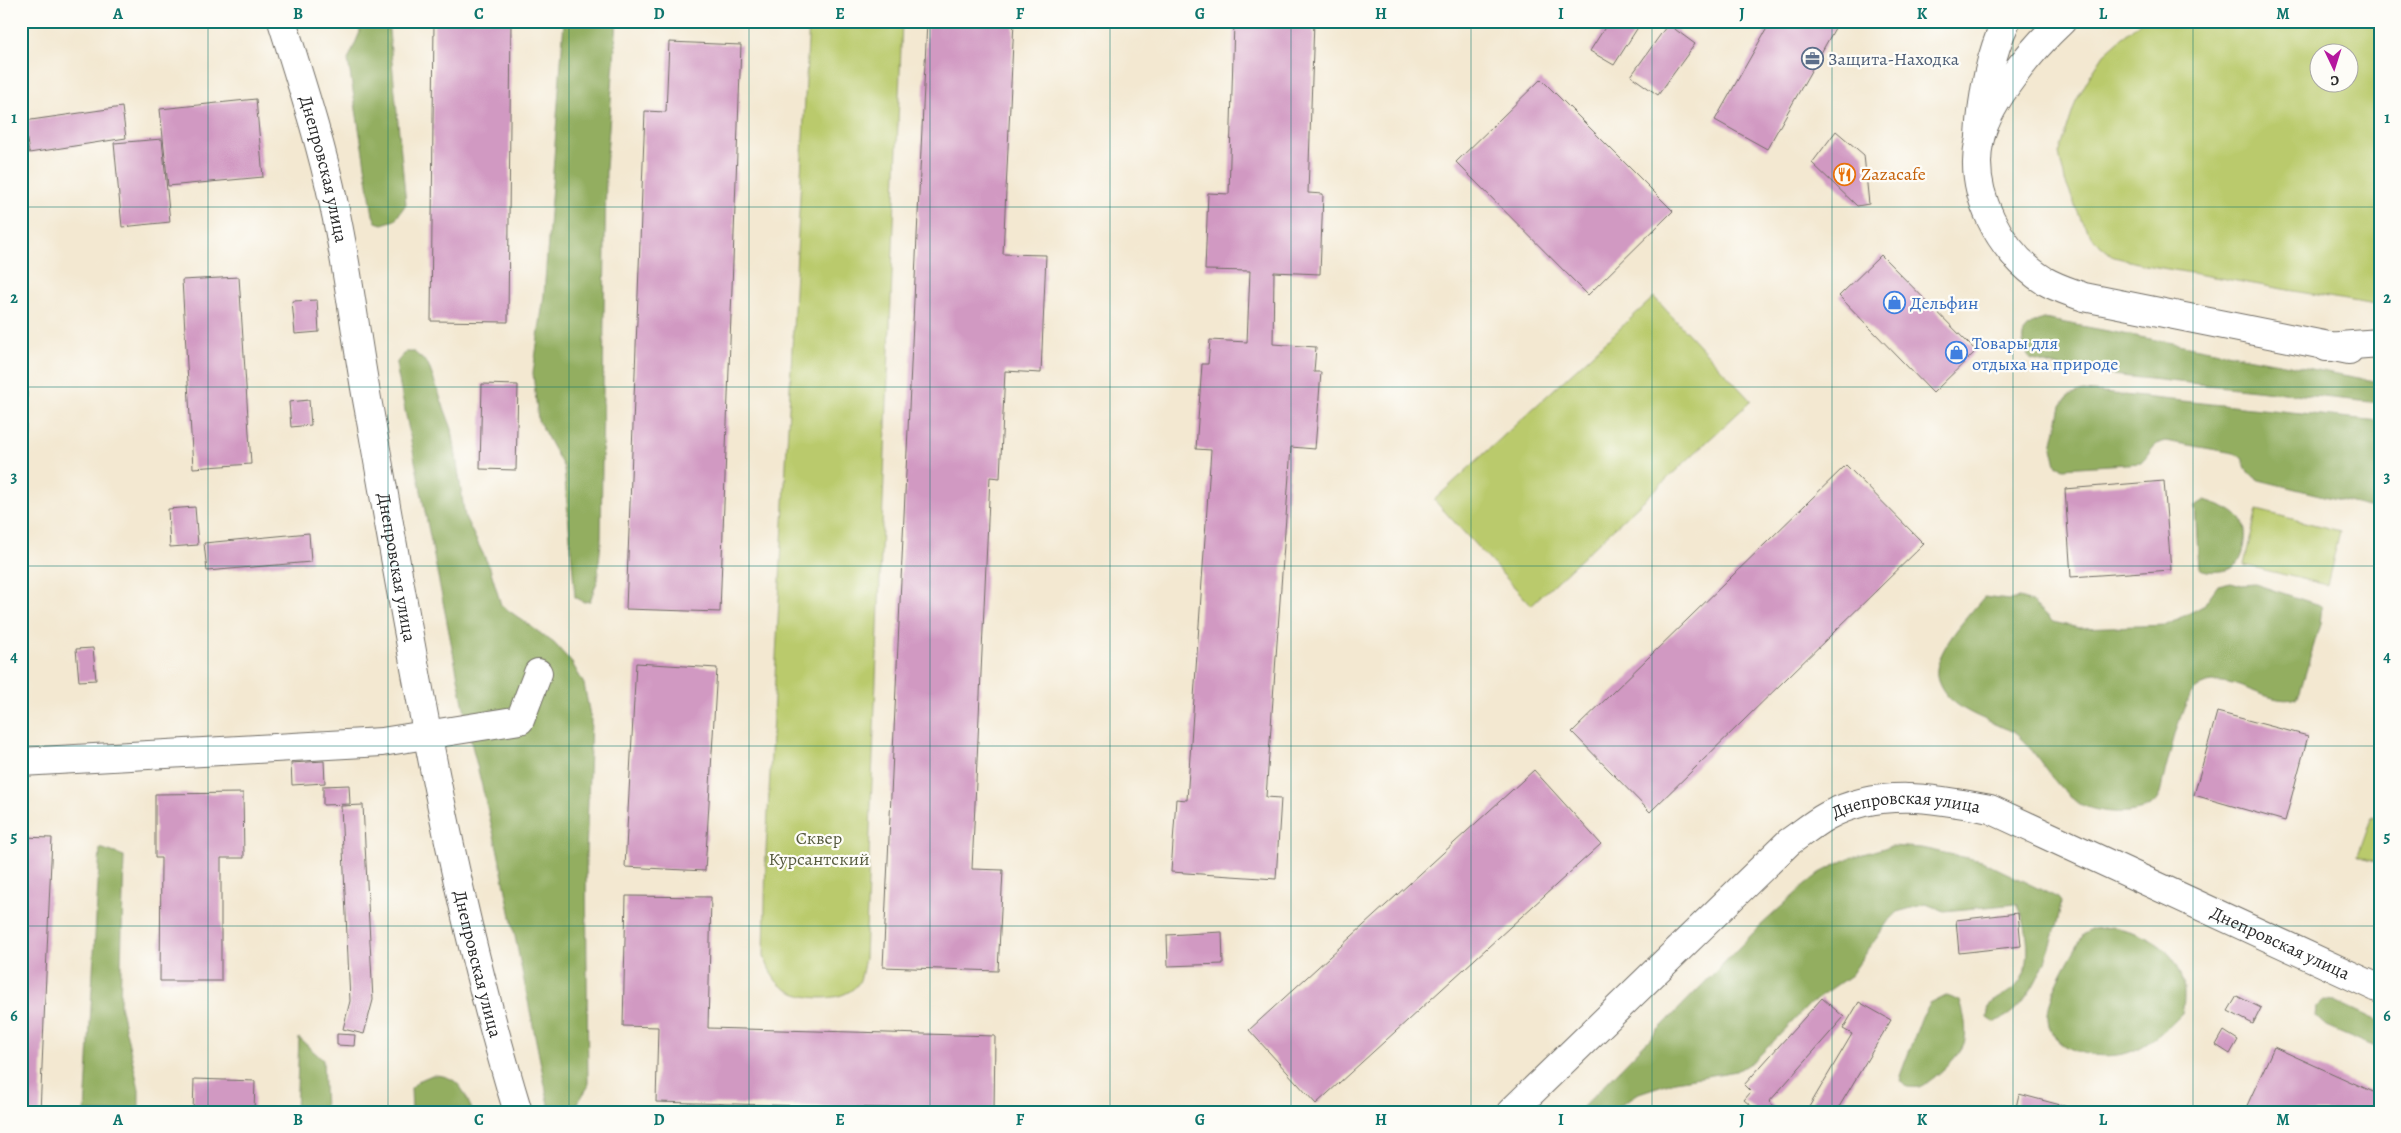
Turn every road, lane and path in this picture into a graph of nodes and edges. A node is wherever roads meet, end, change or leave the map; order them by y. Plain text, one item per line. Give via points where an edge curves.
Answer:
1 (282, 21) edge
2 (2062, 21) edge
3 (2005, 22) edge
4 (1980, 137) junction
5 (2380, 343) edge
6 (2326, 347) junction
7 (2380, 355) edge
8 (538, 673) dead end
9 (428, 736) junction
10 (21, 762) edge
11 (2380, 989) edge
12 (518, 1112) edge
13 (1511, 1112) edge

1 - 9 main road, Днепровская улица via 334,205
2 - 4 main road via 2023,64 1993,106
3 - 4 main road via 1982,101
4 - 6 main road via 1978,180 1985,207 2001,236 2024,264 2046,281 2084,297
5 - 6 main road
6 - 7 main road
8 - 9 main road via 520,720
9 - 10 main road via 382,742
9 - 12 main road, Днепровская улица via 495,1038
11 - 13 main road, Днепровская улица via 1990,809 1899,797 1865,801 1827,816 1789,842

